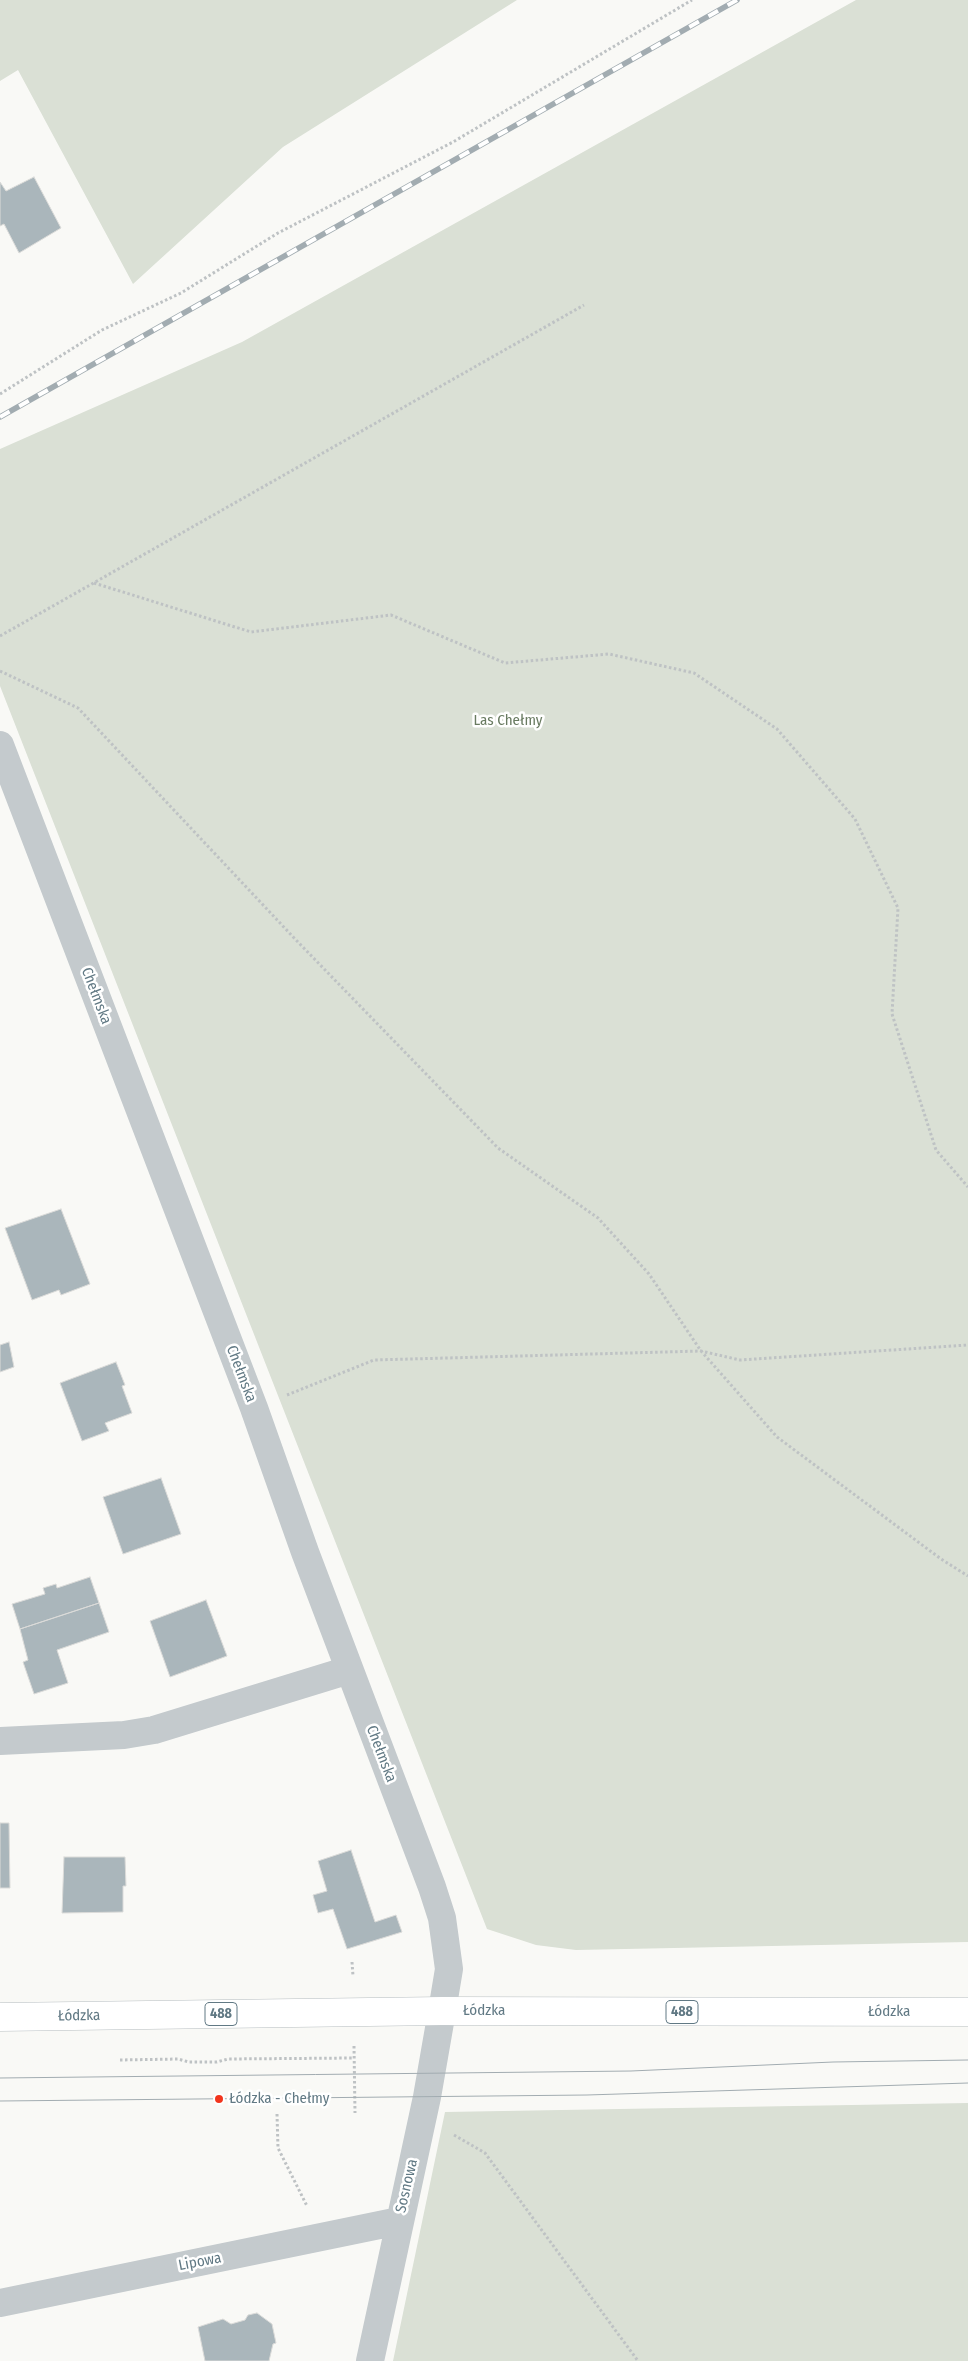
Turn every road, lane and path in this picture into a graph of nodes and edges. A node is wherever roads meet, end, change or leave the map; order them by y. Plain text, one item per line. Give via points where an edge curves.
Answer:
1 (692, 0) edge
2 (584, 305) dead end
3 (0, 394) edge
4 (94, 583) junction
5 (0, 636) edge
6 (0, 671) edge
7 (0, 745) edge
8 (968, 1187) edge
9 (968, 1346) edge
10 (701, 1351) junction
11 (254, 1408) junction
12 (968, 1576) edge
13 (349, 1670) junction
14 (0, 1741) edge
15 (352, 1962) dead end
16 (353, 1978) dead end
17 (442, 2011) junction
18 (968, 2012) edge
19 (0, 2017) edge
20 (354, 2046) dead end
21 (354, 2058) junction
22 (120, 2060) dead end
23 (355, 2113) dead end
24 (277, 2114) dead end
25 (446, 2131) dead end
26 (399, 2222) junction
27 (323, 2237) junction
28 (0, 2302) edge
29 (370, 2361) edge
30 (638, 2361) edge

1 - 3 path via 453,142 278,233 180,293 102,330
2 - 4 path
4 - 5 path
4 - 8 path via 251,632 391,615 505,663 609,654 619,656 694,673 777,729 855,819 898,908 892,1014 936,1150
6 - 10 path via 78,708 498,1148 598,1218 650,1274
7 - 11 street, Chełmska
9 - 10 path via 740,1360
10 - 11 path via 374,1360
10 - 12 path via 777,1437
11 - 13 street, Chełmska
13 - 14 street via 154,1730 124,1735
13 - 17 street, Chełmska via 442,1918 449,1970
15 - 16 path
17 - 18 main road, Łódzka / 488
17 - 19 main road, Łódzka / 488
17 - 26 street, Sosnowa
20 - 21 path
21 - 22 path via 228,2059 217,2062
21 - 23 path
24 - 27 path via 278,2148
25 - 30 path via 485,2153
26 - 27 street, Lipowa
26 - 29 street, Sosnowa
27 - 28 street, Lipowa

